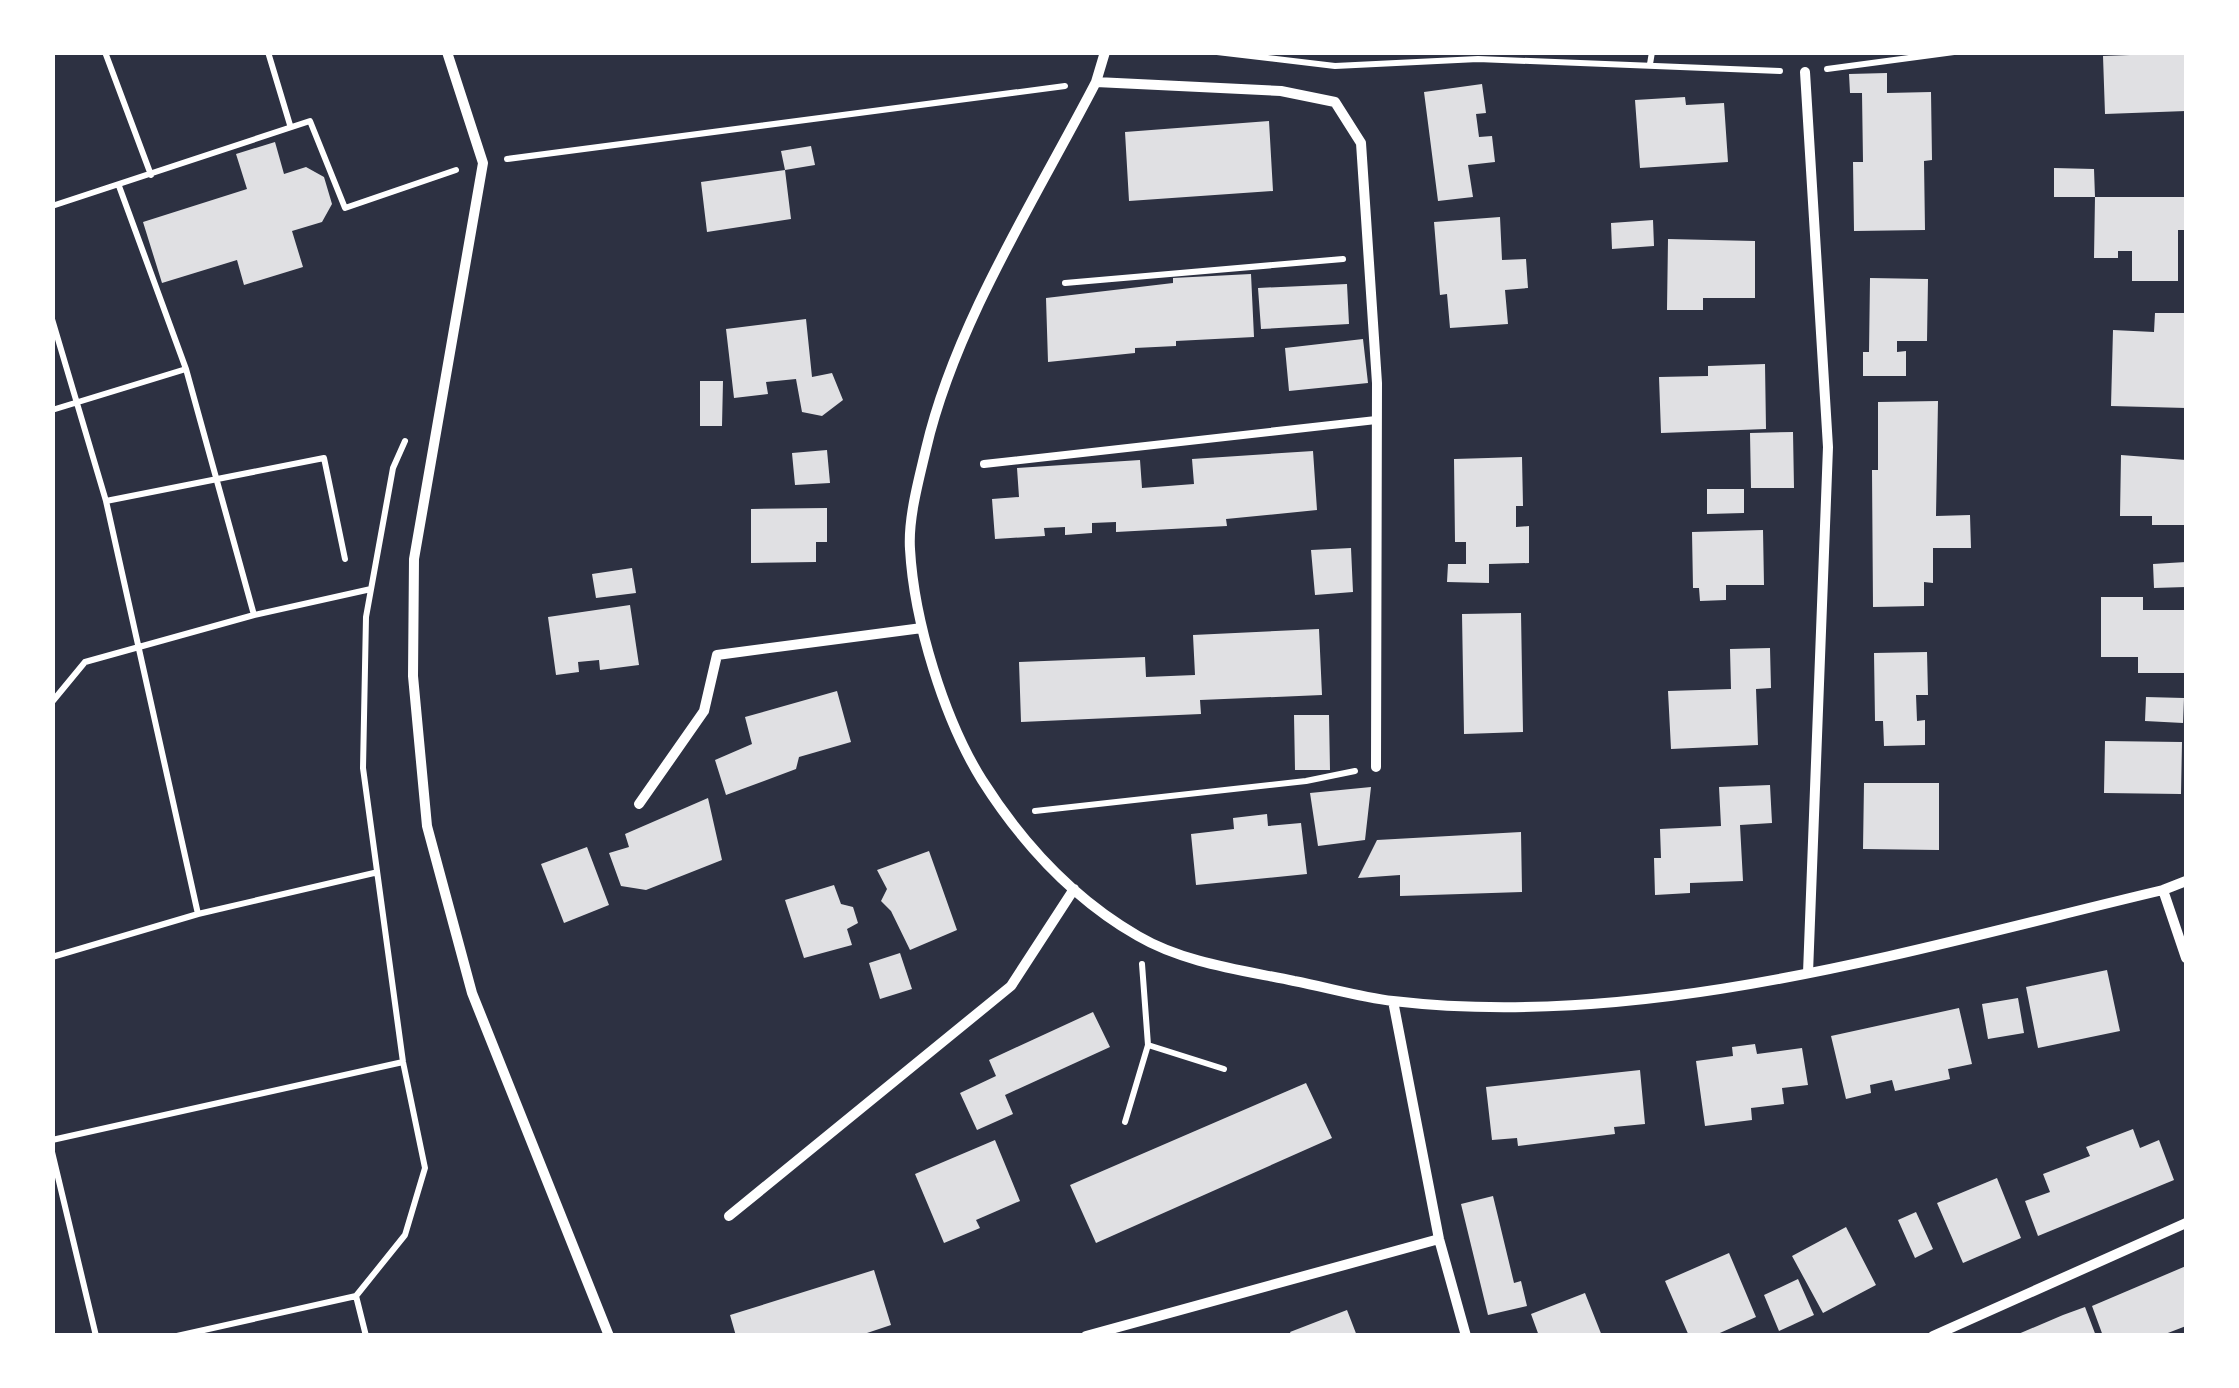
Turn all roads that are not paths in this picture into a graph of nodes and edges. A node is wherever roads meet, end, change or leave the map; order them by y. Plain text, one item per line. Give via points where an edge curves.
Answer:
1 (447, 52) edge
2 (1105, 52) edge
3 (1805, 72) road end
4 (1096, 82) junction
5 (1376, 420) junction
6 (984, 464) dead end
7 (922, 628) junction
8 (1376, 766) road end
9 (639, 804) dead end
10 (2186, 880) edge
11 (1074, 889) junction
12 (2163, 890) junction
13 (2186, 958) edge
14 (1808, 973) junction
15 (1393, 1001) junction
16 (729, 1216) dead end
17 (2186, 1223) edge
18 (1439, 1238) junction
19 (609, 1336) edge
20 (1086, 1336) edge
21 (1466, 1336) edge
22 (1933, 1336) edge

1 - 19 street via 483,163 414,560 413,676 427,826 472,993
2 - 4 street
3 - 14 street via 1828,448
4 - 5 street via 1282,91 1335,102 1361,142
4 - 7 street via 946,374 909,545
5 - 6 lane
5 - 8 street
7 - 9 street via 716,655 704,711
7 - 11 street via 965,752 1011,826
10 - 12 street
11 - 15 street via 1140,938 1210,964
11 - 16 street via 1012,986
12 - 13 street
12 - 14 street
14 - 15 street via 1601,1004
15 - 18 street
17 - 22 street
18 - 20 street
18 - 21 street

